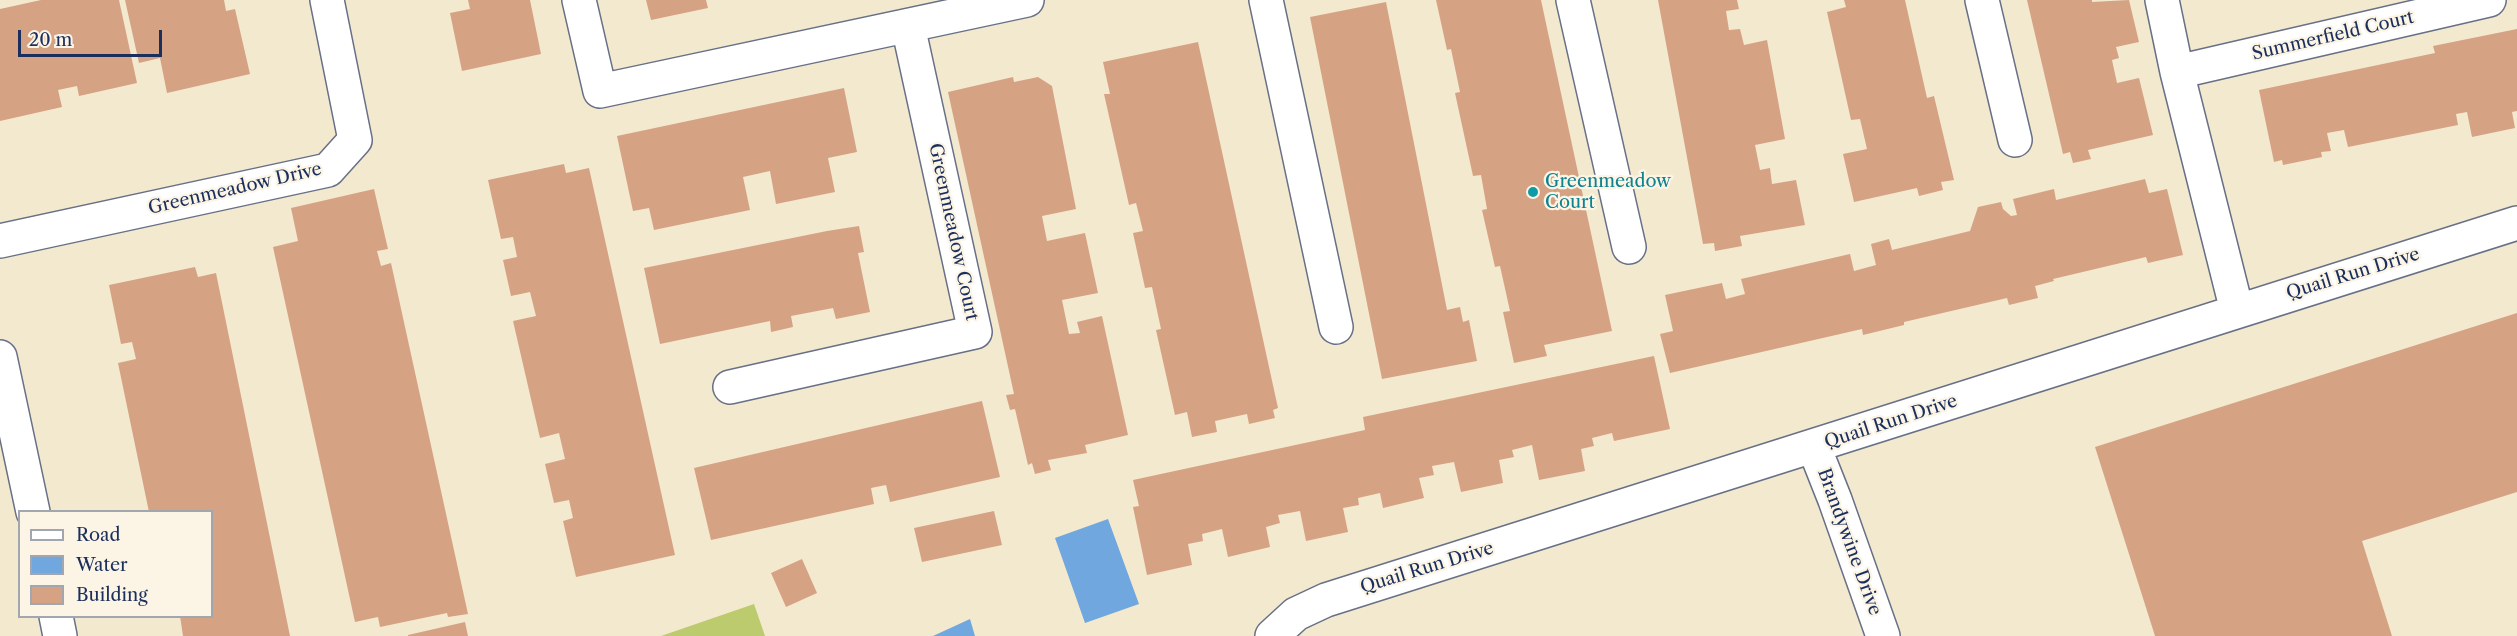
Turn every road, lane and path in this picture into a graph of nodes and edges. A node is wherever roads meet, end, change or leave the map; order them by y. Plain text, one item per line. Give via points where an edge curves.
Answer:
1 (327, 0) edge
2 (579, 0) edge
3 (1027, 0) edge
4 (1266, 0) edge
5 (1573, 0) edge
6 (1982, 0) edge
7 (2162, 0) edge
8 (2489, 0) edge
9 (978, 5) edge
10 (908, 26) junction
11 (2177, 72) junction
12 (2015, 140) dead end
13 (2517, 223) edge
14 (0, 241) edge
15 (1629, 247) dead end
16 (2237, 311) junction
17 (1336, 327) dead end
18 (0, 357) edge
19 (730, 387) dead end
20 (1814, 447) junction
21 (33, 510) edge
22 (56, 618) edge
23 (60, 636) edge
24 (1272, 636) edge
25 (1883, 636) edge

1 - 14 street, Greenmeadow Drive via 355,140 327,170
2 - 10 street via 600,91
3 - 9 street
4 - 17 street
5 - 15 street
6 - 12 street
7 - 11 street
8 - 11 street, Summerfield Court
9 - 10 street
10 - 19 street, Greenmeadow Court via 975,332
11 - 16 street
13 - 16 street, Quail Run Drive
16 - 20 street, Quail Run Drive
18 - 21 street
20 - 24 street, Quail Run Drive via 1326,600 1296,614
20 - 25 street, Brandywine Drive
22 - 23 street

